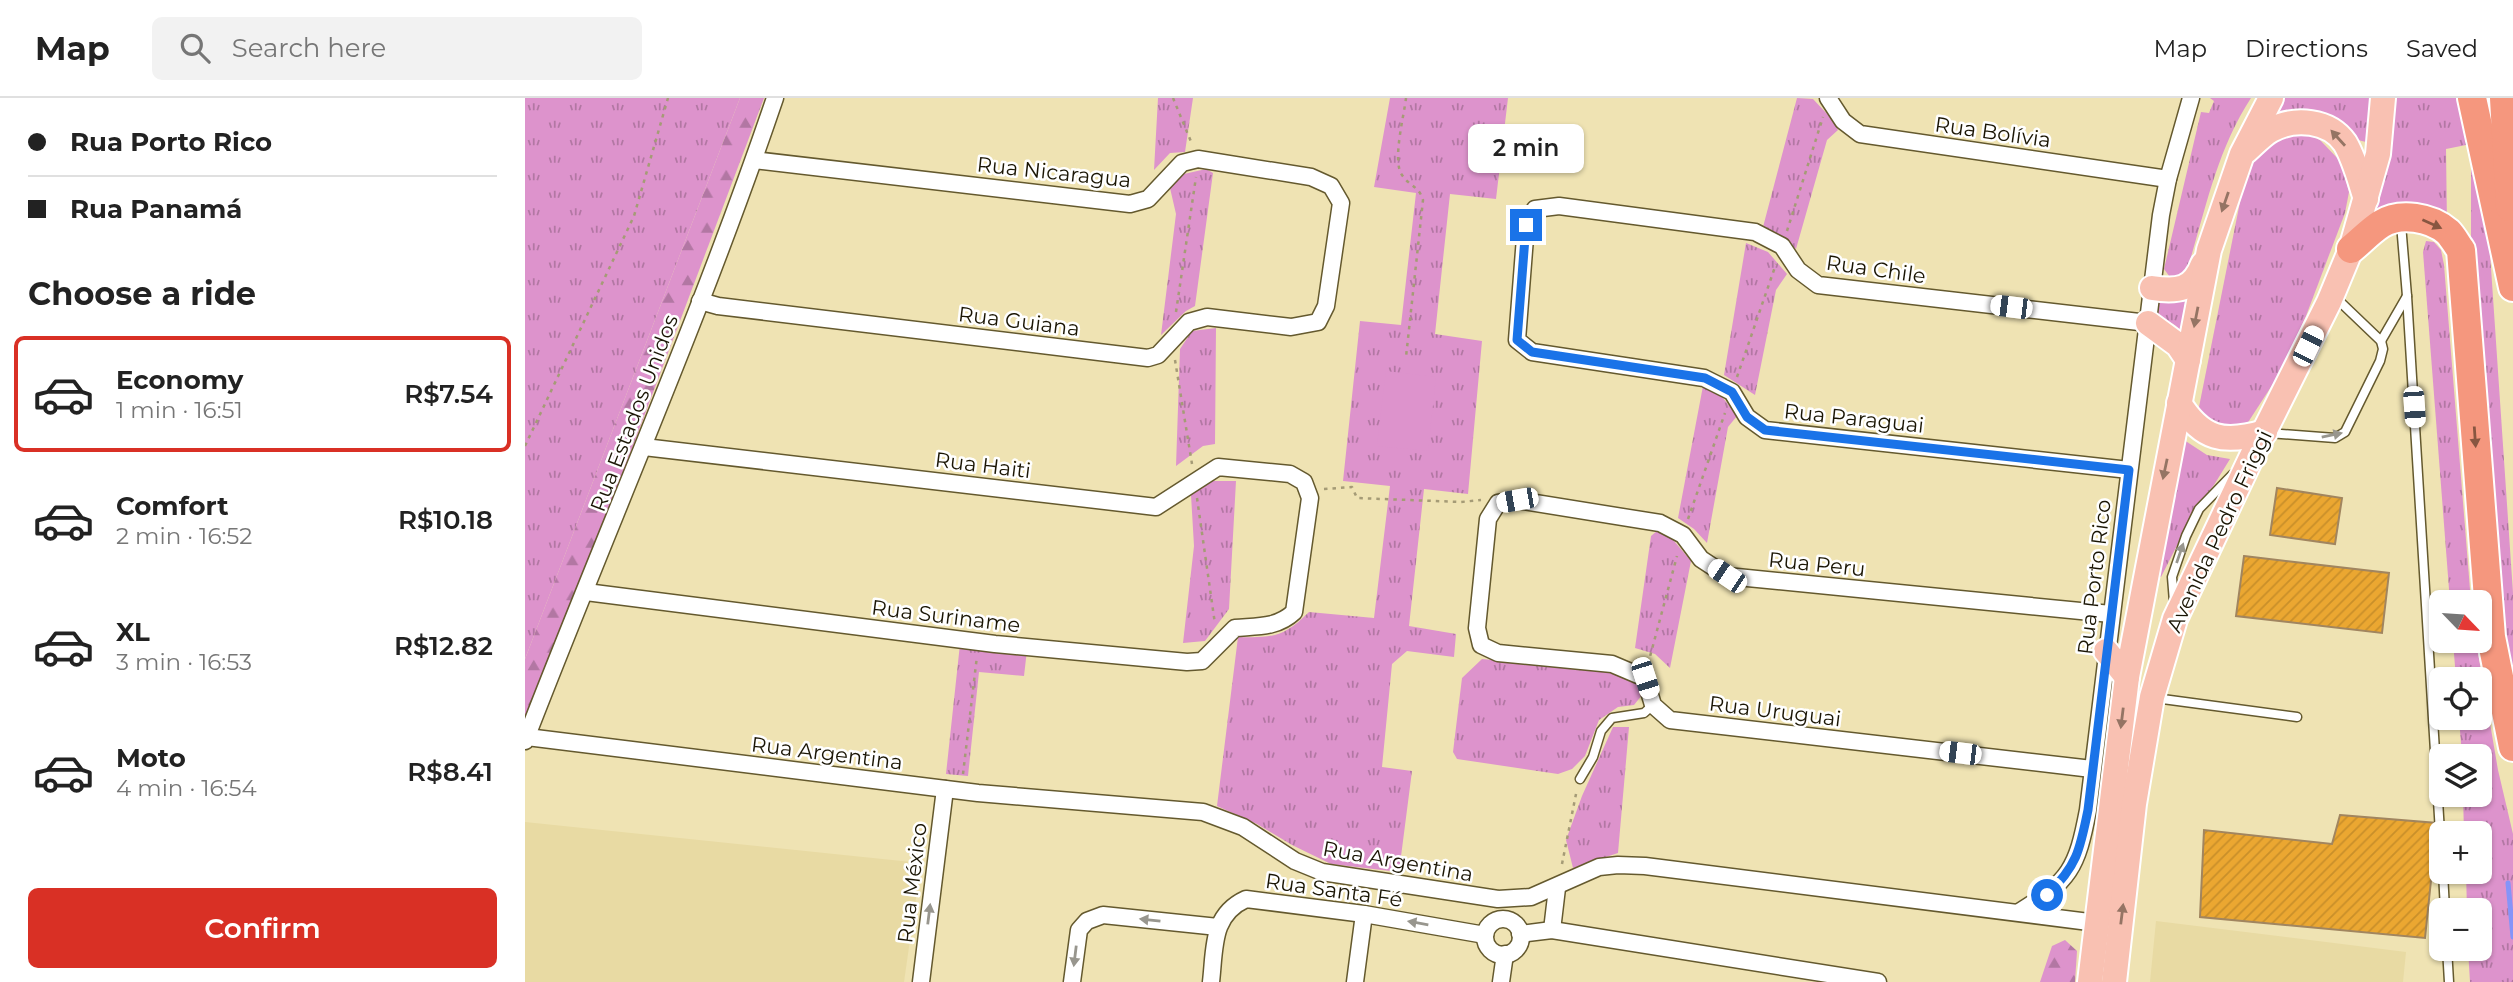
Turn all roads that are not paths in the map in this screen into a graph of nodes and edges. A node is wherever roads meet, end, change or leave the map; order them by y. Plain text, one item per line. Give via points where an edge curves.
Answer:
1 (775, 98) edge
2 (1829, 98) edge
3 (2191, 98) edge
4 (2271, 98) edge
5 (2383, 98) edge
6 (2473, 98) edge
7 (2504, 98) edge
8 (2242, 154) junction
9 (754, 160) junction
10 (2168, 179) junction
11 (2366, 199) junction
12 (2400, 217) junction
13 (2351, 249) junction
14 (2209, 250) junction
15 (2513, 254) edge
16 (2513, 287) edge
17 (2152, 288) junction
18 (2332, 295) junction
19 (2407, 296) junction
20 (700, 301) junction
21 (1318, 322) joint
22 (2148, 323) junction
23 (2381, 341) junction
24 (2188, 360) junction
25 (1732, 392) joint
26 (2179, 403) junction
27 (2259, 443) junction
28 (644, 447) junction
29 (2129, 470) junction
30 (586, 592) junction
31 (2111, 614) junction
32 (1286, 619) joint
33 (2106, 651) junction
34 (2127, 677) junction
35 (2153, 697) junction
36 (1653, 705) junction
37 (2297, 717) dead end
38 (526, 739) edge
39 (2513, 747) edge
40 (2092, 769) junction
41 (1580, 779) road end
42 (953, 790) junction
43 (2439, 821) edge
44 (1557, 888) junction
45 (1498, 899) junction
46 (2019, 912) junction
47 (1364, 914) junction
48 (1500, 919) junction
49 (2097, 923) junction
50 (1218, 927) junction
51 (1552, 930) junction
52 (1485, 934) junction
53 (1520, 934) junction
54 (1505, 954) junction
55 (2448, 961) edge
56 (921, 982) edge
57 (1072, 982) edge
58 (1212, 982) edge
59 (1355, 982) edge
60 (1501, 982) edge
61 (1878, 982) edge
62 (2090, 982) edge
63 (2114, 982) edge
64 (2449, 982) edge

1 - 9 street, Rua Estados Unidos
2 - 10 street, Rua Bolívia via 1843,121 1860,134
3 - 10 street, Rua Porto Rico
4 - 8 main road, Avenida Pedro Friggi
5 - 11 main road, Avenida Pedro Friggi via 2378,154
6 - 16 highway
7 - 15 highway
11 -> 8 main road via 2344,142 2329,128 2310,122 2289,124 2271,130
8 -> 14 main road, Avenida Pedro Friggi
9 - 20 street, Rua Estados Unidos
9 - 21 street, Rua Nicaragua via 1130,204 1148,199 1182,163 1198,159 1311,177 1331,186 1341,203 1326,306
10 - 17 street, Rua Porto Rico
11 - 13 main road, Avenida Pedro Friggi
12 - 13 highway via 2383,223
12 - 19 lane
12 -> 39 highway via 2419,218 2437,226 2449,233 2461,250 2491,637
13 - 18 main road, Avenida Pedro Friggi
14 - 17 main road via 2192,284 2172,291
14 -> 24 main road, Avenida Pedro Friggi
17 - 22 street, Rua Porto Rico
18 - 23 lane
18 - 27 main road, Avenida Pedro Friggi
19 - 23 lane
19 - 43 lane
20 - 21 street, Rua Guiana via 1140,357 1158,355 1189,321 1207,317 1291,327
20 - 28 street, Rua Estados Unidos
22 - 24 main road via 2178,345
22 - 25 street, Rua Chile via 1818,285 1798,270 1782,246 1755,232 1559,206 1535,209 1526,225 1517,340 1532,352 1705,378
22 - 29 street, Rua Porto Rico
27 -> 23 lane via 2335,438 2344,432 2380,361
24 - 26 main road, Avenida Pedro Friggi
25 - 29 street, Rua Paraguai via 1747,417 1765,430
26 - 27 main road via 2204,432
26 -> 34 main road, Avenida Pedro Friggi
35 -> 27 main road, Avenida Pedro Friggi via 2175,619
28 - 30 street, Rua Estados Unidos
28 - 32 street, Rua Haiti via 1156,506 1218,467 1290,474 1304,482 1310,498 1294,612
29 - 31 street, Rua Porto Rico
30 - 32 street, Rua Suriname via 979,642 1187,662 1202,662 1235,628 1273,625
30 - 38 street, Rua Estados Unidos
31 - 33 street, Rua Porto Rico
31 - 36 street, Rua Peru via 1727,576 1701,559 1683,535 1660,523 1517,500 1498,503 1488,519 1477,628 1481,645 1498,653 1612,664 1645,678
33 - 34 main road
33 - 40 street, Rua Porto Rico
34 -> 49 main road, Avenida Pedro Friggi
35 - 37 lane
63 -> 35 main road, Avenida Pedro Friggi via 2134,804
36 - 40 street, Rua Uruguai via 1670,720
36 - 41 lane via 1644,713 1612,718 1601,731
38 - 42 street, Rua Argentina
40 - 46 street, Rua Porto Rico via 2080,849 2066,877
42 - 45 street, Rua Argentina via 1203,812 1243,827 1295,861 1322,872
56 -> 42 street, Rua México
44 - 45 street, Rua Argentina via 1531,897
44 - 46 street, Rua Argentina via 1599,867 1645,866
44 - 51 street
45 - 48 street
46 - 49 street, Rua Argentina
47 - 50 street, Rua Santa Fé via 1246,899 1234,904
52 -> 47 street, Rua Santa Fé
47 - 59 street
48 - 52 street via 1490,924
48 - 53 street via 1516,925
49 - 62 main road, Avenida Pedro Friggi
50 -> 57 street via 1103,915 1087,921 1079,930
50 - 58 street
51 - 53 street
51 - 61 street
52 - 54 street via 1490,949
53 - 54 street via 1515,950
54 - 60 street
55 - 64 lane

